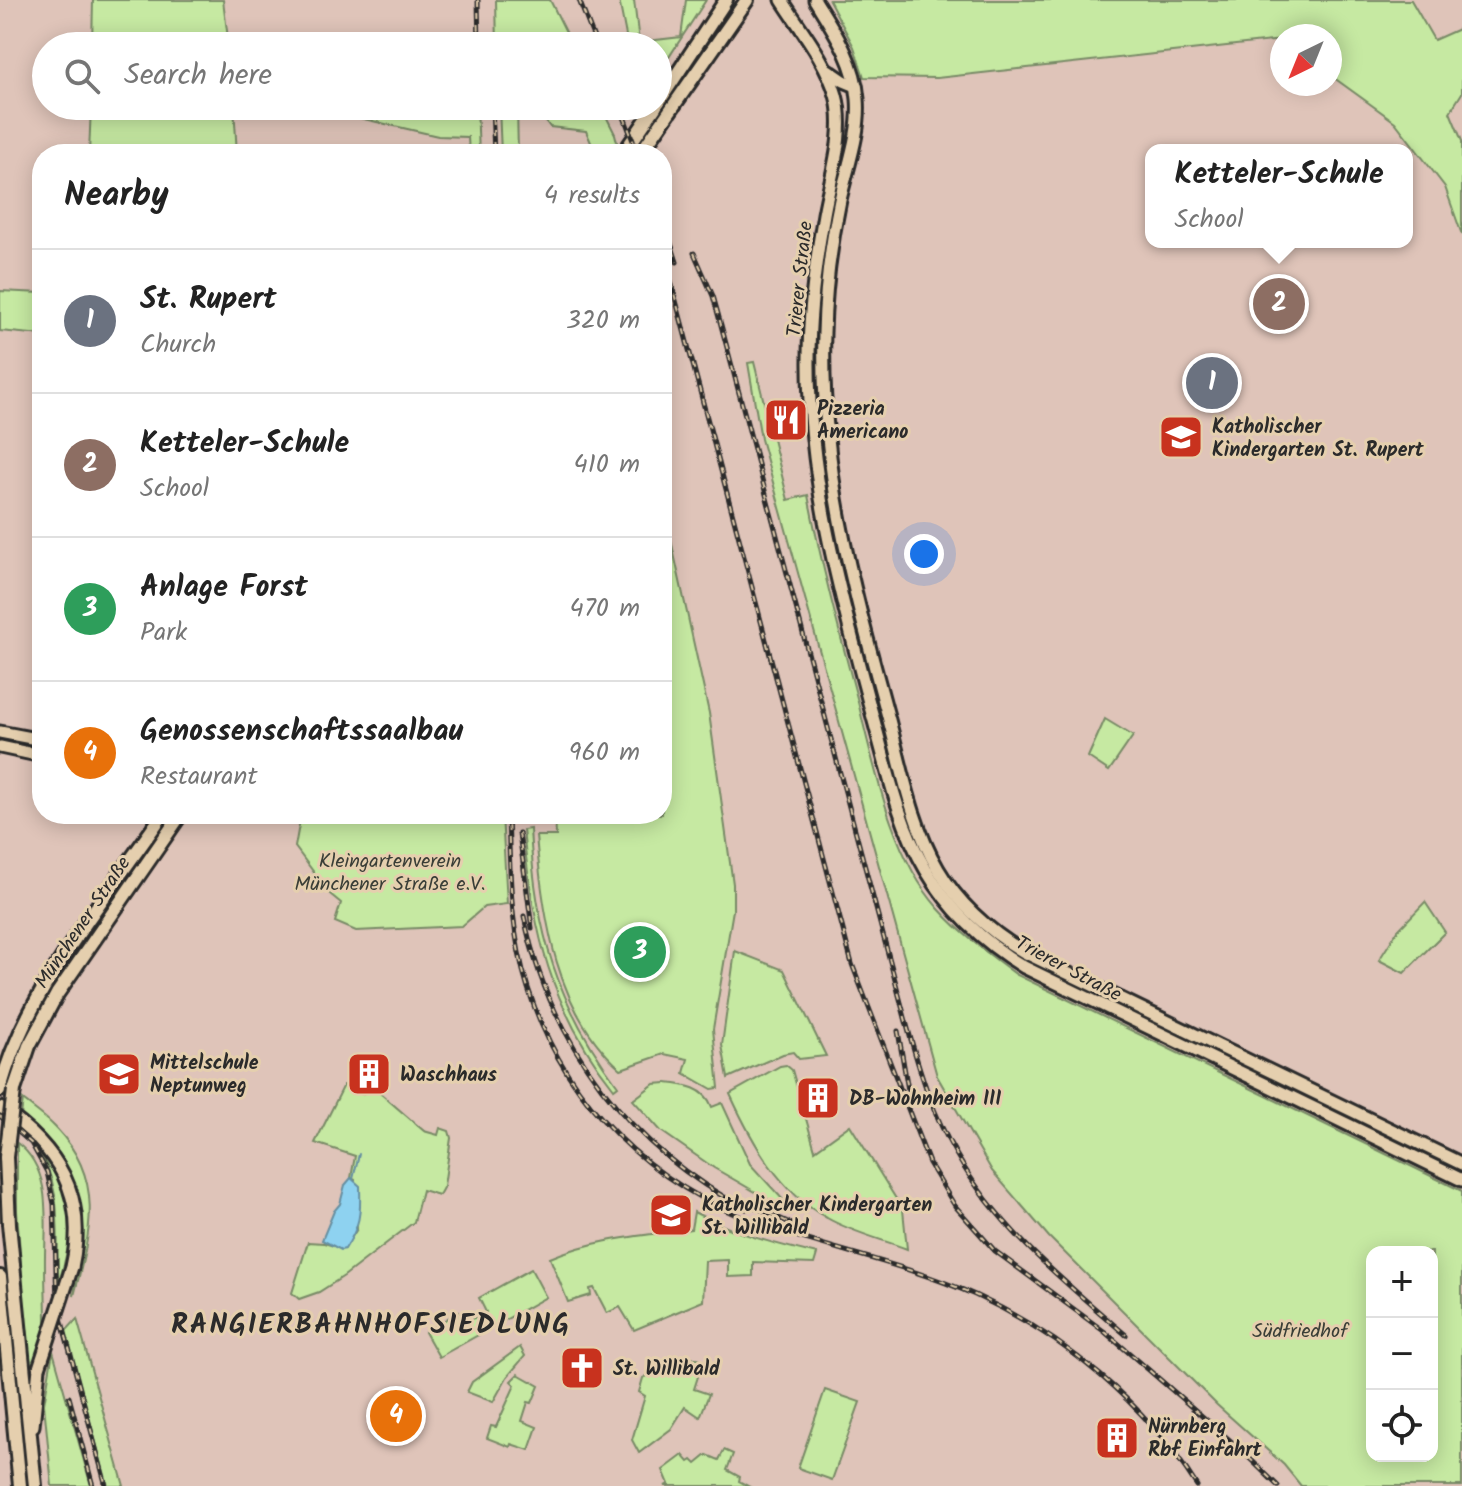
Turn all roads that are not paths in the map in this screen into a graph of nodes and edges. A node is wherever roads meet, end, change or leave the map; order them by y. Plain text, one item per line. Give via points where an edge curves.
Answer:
1 (726, 0) edge
2 (747, 0) edge
3 (782, 0) edge
4 (815, 0) edge
5 (824, 67) junction
6 (672, 81) edge
7 (856, 86) junction
8 (672, 108) edge
9 (839, 117) junction
10 (646, 120) edge
11 (664, 120) edge
12 (630, 144) edge
13 (647, 144) edge
14 (832, 171) junction
15 (844, 183) junction
16 (833, 490) junction
17 (819, 493) junction
18 (835, 576) junction
19 (850, 577) junction
20 (0, 732) edge
21 (32, 738) edge
22 (0, 747) edge
23 (32, 754) edge
24 (156, 824) edge
25 (174, 824) edge
26 (1290, 1082) junction
27 (1, 1086) edge
28 (1283, 1094) junction
29 (0, 1108) edge
30 (1462, 1164) edge
31 (1462, 1180) edge
32 (0, 1281) edge
33 (31, 1446) junction
34 (20, 1486) edge
35 (35, 1486) edge

1 - 6 main road
2 - 8 main road
3 - 5 main road, Trierer Straße
4 - 7 main road, Trierer Straße via 845,51
5 - 7 main road
5 - 9 main road, Trierer Straße
7 - 9 main road
7 - 15 main road, Trierer Straße via 857,123
9 - 14 main road, Trierer Straße
10 - 12 main road
11 - 13 main road
14 - 15 main road via 841,169
14 - 17 main road, Trierer Straße via 810,338
15 - 16 main road, Trierer Straße via 824,326
16 - 17 main road
16 - 19 main road, Trierer Straße
17 - 18 main road, Trierer Straße
18 - 19 main road via 843,569
18 - 28 main road, Trierer Straße via 902,818 925,870 953,908 993,947 1034,973
19 - 26 main road, Trierer Straße via 918,823 934,863 958,898 992,931 1024,952
20 - 21 main road
22 - 23 main road
24 - 27 main road, Münchener Straße via 37,999
25 - 33 main road, Münchener Straße, bridge via 57,994 29,1046 14,1090 6,1157 8,1211
26 - 28 main road via 1283,1086
26 - 30 main road, Trierer Straße
28 - 31 main road, Trierer Straße
29 - 33 main road, bridge via 44,1143 65,1177 76,1215 72,1267 39,1368
32 - 34 main road
33 - 35 main road, Münchener Straße

